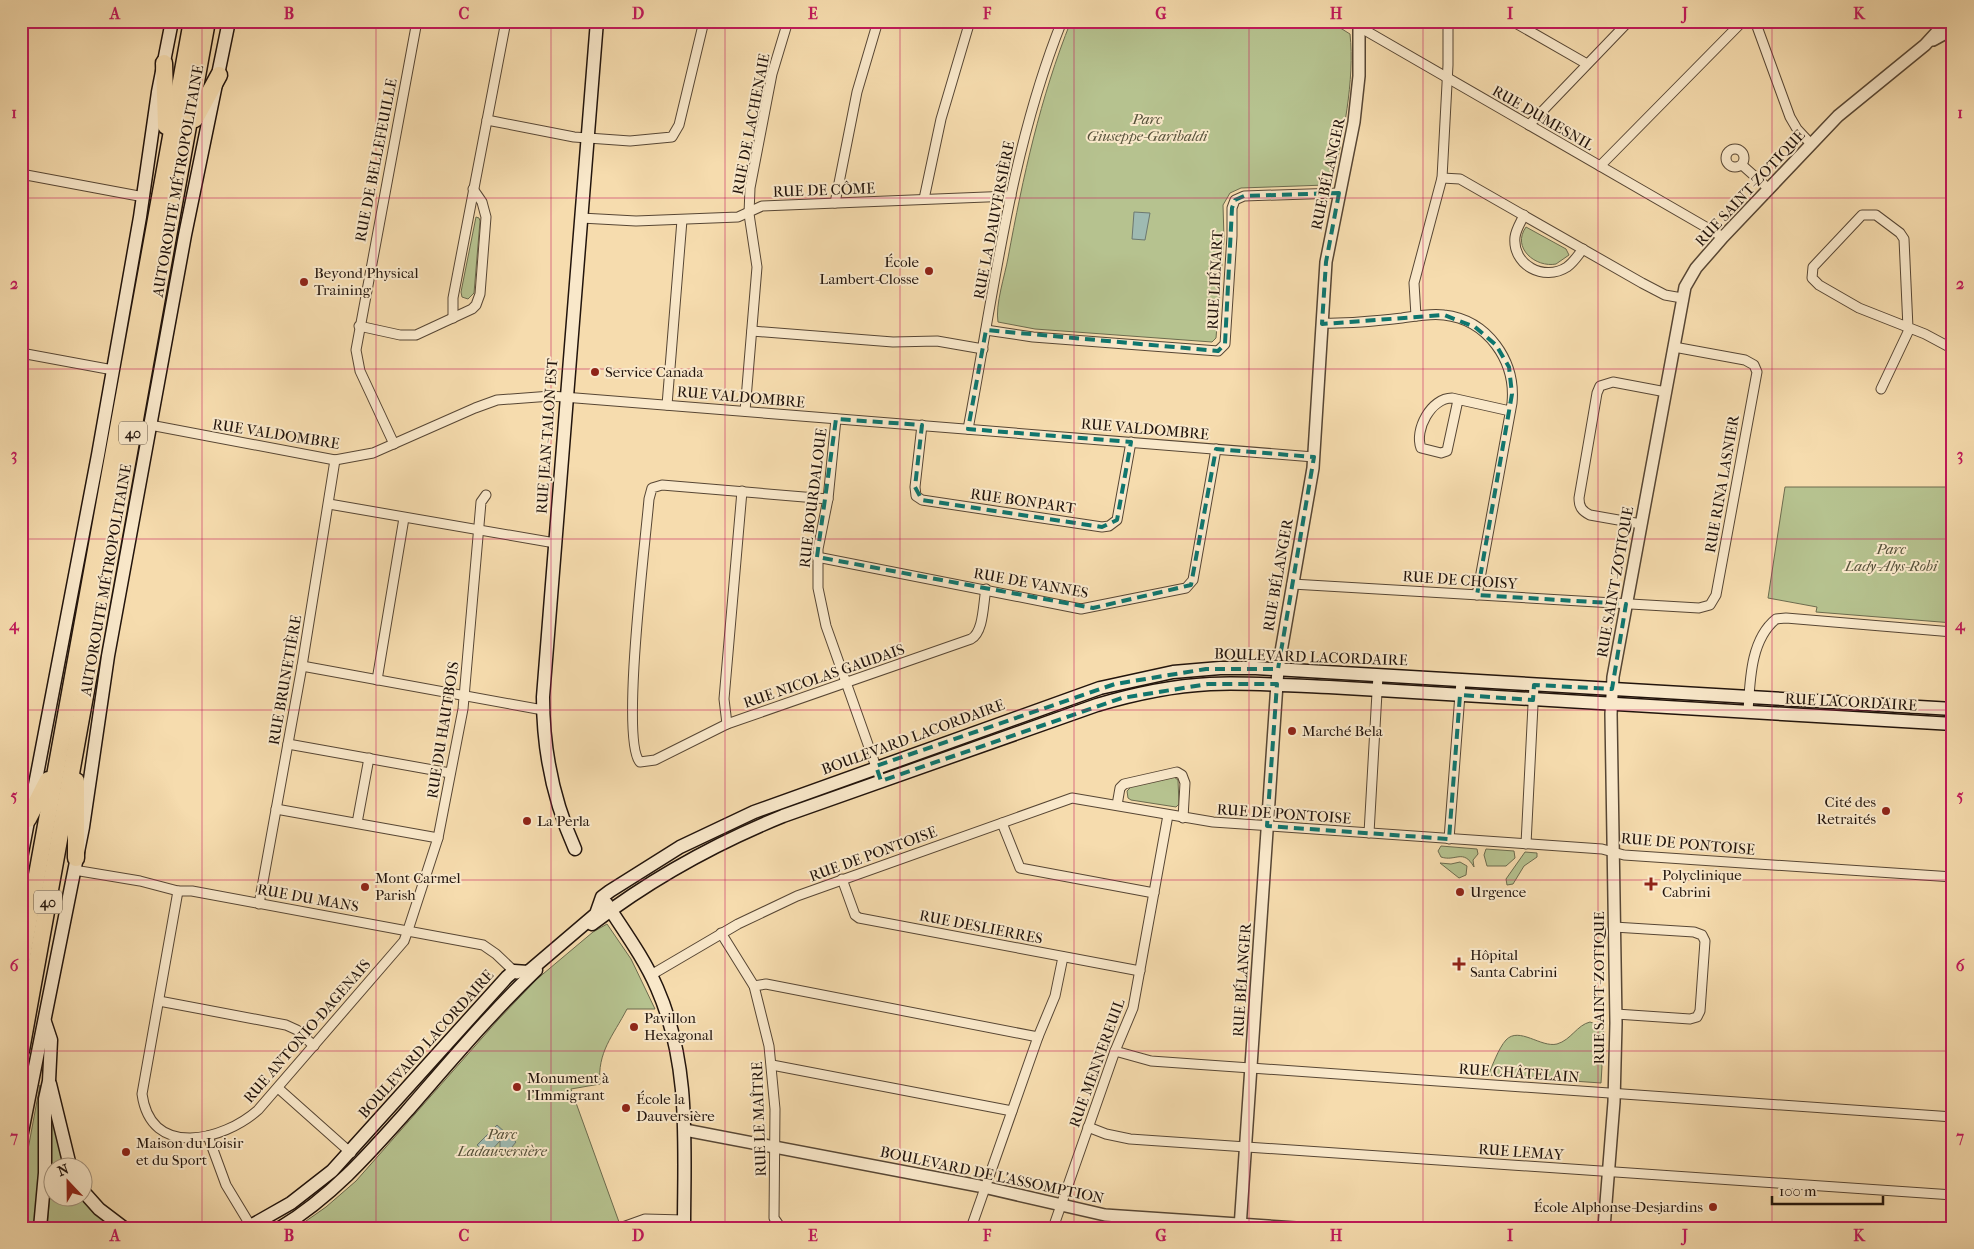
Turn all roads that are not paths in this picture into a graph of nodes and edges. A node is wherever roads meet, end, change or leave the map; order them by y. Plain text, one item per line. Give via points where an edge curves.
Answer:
1 (172, 21) edge
2 (192, 21) edge
3 (207, 21) edge
4 (229, 21) edge
5 (417, 21) edge
6 (506, 21) edge
7 (597, 21) edge
8 (704, 21) edge
9 (788, 21) edge
10 (878, 21) edge
11 (970, 21) edge
12 (1062, 21) edge
13 (1349, 21) edge
14 (1448, 21) edge
15 (1512, 21) edge
16 (1629, 21) edge
17 (1743, 21) edge
18 (1754, 21) edge
19 (1359, 24) edge
20 (1950, 28) edge
21 (164, 63) junction
22 (1587, 64) junction
23 (219, 75) junction
24 (1447, 79) junction
25 (487, 120) junction
26 (1529, 125) junction
27 (186, 136) junction
28 (588, 138) junction
29 (1811, 144) junction
30 (167, 158) junction
31 (1742, 165) dead end
32 (1600, 166) junction
33 (21, 174) edge
34 (1442, 178) junction
35 (473, 189) junction
36 (1769, 189) junction
37 (1339, 193) junction
38 (144, 196) junction
39 (1011, 196) junction
40 (924, 199) junction
41 (835, 203) junction
42 (749, 214) junction
43 (1524, 215) junction
44 (581, 218) junction
45 (682, 220) junction
46 (1723, 238) junction
47 (1583, 249) junction
48 (1682, 298) junction
49 (1416, 316) junction
50 (453, 318) junction
51 (1322, 323) junction
52 (359, 326) junction
53 (1908, 328) junction
54 (986, 330) junction
55 (752, 331) junction
56 (1674, 347) junction
57 (983, 349) junction
58 (1953, 349) edge
59 (21, 353) edge
60 (113, 370) junction
61 (1881, 389) dead end
62 (1666, 392) junction
63 (567, 397) junction
64 (1458, 400) junction
65 (666, 405) junction
66 (745, 411) junction
67 (1510, 411) junction
68 (836, 419) junction
69 (922, 425) junction
70 (150, 426) junction
71 (968, 428) junction
72 (1131, 442) junction
73 (394, 444) junction
74 (1216, 449) junction
75 (1314, 457) junction
76 (335, 460) junction
77 (742, 491) junction
78 (486, 495) dead end
79 (828, 499) junction
80 (328, 504) junction
81 (404, 518) junction
82 (1641, 524) junction
83 (479, 530) junction
84 (555, 543) junction
85 (818, 557) junction
86 (1292, 584) junction
87 (986, 589) junction
88 (1477, 595) junction
89 (1626, 604) junction
90 (1953, 632) edge
91 (302, 666) junction
92 (1278, 669) junction
93 (1378, 675) junction
94 (377, 680) junction
95 (1461, 681) junction
96 (846, 683) junction
97 (1534, 684) junction
98 (1277, 685) junction
99 (1612, 689) junction
100 (1378, 690) junction
101 (1460, 695) junction
102 (465, 697) junction
103 (1749, 697) junction
104 (1533, 700) junction
105 (1612, 704) junction
106 (1953, 709) edge
107 (543, 710) junction
108 (1748, 712) junction
109 (727, 724) junction
110 (1953, 724) edge
111 (288, 744) junction
112 (67, 753) junction
113 (369, 758) junction
114 (876, 766) junction
115 (450, 773) junction
116 (881, 781) junction
117 (1117, 805) junction
118 (276, 809) junction
119 (1168, 815) junction
120 (1183, 818) junction
121 (28, 819) junction
122 (1002, 822) junction
123 (357, 823) junction
124 (1267, 826) junction
125 (1368, 833) junction
126 (438, 838) junction
127 (1449, 839) junction
128 (1526, 844) junction
129 (574, 849) dead end
130 (1612, 851) junction
131 (21, 858) edge
132 (75, 864) junction
133 (1953, 877) edge
134 (842, 879) junction
135 (178, 891) junction
136 (1154, 893) junction
137 (602, 897) junction
138 (259, 904) junction
139 (610, 910) junction
140 (1614, 928) junction
141 (408, 930) junction
142 (721, 934) junction
143 (1063, 957) junction
144 (21, 963) edge
145 (514, 971) junction
146 (1140, 971) junction
147 (651, 975) junction
148 (524, 981) junction
149 (754, 986) junction
150 (159, 1000) junction
151 (1616, 1014) junction
152 (45, 1022) junction
153 (1038, 1037) junction
154 (314, 1046) junction
155 (21, 1050) edge
156 (1116, 1051) junction
157 (772, 1065) junction
158 (1250, 1068) junction
159 (49, 1081) junction
160 (278, 1088) junction
161 (1614, 1094) junction
162 (1012, 1111) junction
163 (1953, 1117) edge
164 (1088, 1127) junction
165 (685, 1130) junction
166 (208, 1136) junction
167 (21, 1137) edge
168 (775, 1146) junction
169 (1244, 1146) junction
170 (351, 1153) junction
171 (68, 1156) edge
172 (1608, 1172) junction
173 (985, 1187) junction
174 (1953, 1195) edge
175 (92, 1201) edge
176 (1061, 1205) junction
177 (669, 1220) junction
178 (684, 1224) edge
179 (779, 1226) edge
180 (1240, 1226) edge
181 (250, 1227) edge
182 (40, 1228) edge
183 (124, 1228) edge
184 (280, 1228) edge
185 (620, 1228) edge
186 (645, 1228) edge
187 (971, 1228) edge
188 (1053, 1228) edge
189 (1296, 1228) edge
190 (1604, 1228) edge

1 - 21 main road
2 - 30 highway, AUTOROUTE MÉTROPOLITAINE / 40
3 - 27 highway, AUTOROUTE MÉTROPOLITAINE / 40
4 - 23 main road
5 - 52 street, RUE DE BELLEFEUILLE
6 - 25 street
7 - 28 main road, RUE JEAN-TALON EST
8 - 28 street via 675,134 669,139
9 - 42 street, RUE DE LACHENAIE via 762,122 750,188
10 - 41 street via 857,92
11 - 40 street via 941,119
12 - 39 street, RUE LA DAUVERSIÈRE via 1028,122
13 - 19 street, RUE DUMESNIL
14 - 24 street
15 - 22 street
16 - 22 street
17 - 32 street
18 - 29 street via 1790,117
19 - 24 street, RUE DUMESNIL
19 - 37 street, RUE BÉLANGER via 1356,105
20 - 29 street, RUE SAINT-ZOTIQUE via 1847,108
21 - 30 highway
21 - 38 main road
22 - 26 street
23 - 27 highway
23 - 70 main road via 185,232
24 - 26 street, RUE DUMESNIL
24 - 34 street
25 - 28 street
25 - 35 street
26 - 32 street, RUE DUMESNIL
27 - 112 highway, AUTOROUTE MÉTROPOLITAINE / 40
28 - 44 main road, RUE JEAN-TALON EST
29 - 36 street, RUE SAINT-ZOTIQUE
30 - 112 highway, AUTOROUTE MÉTROPOLITAINE / 40
31 - 36 street
32 - 46 street, RUE DUMESNIL
33 - 38 street
34 - 43 street via 1460,179
34 - 49 street via 1414,284
35 - 50 street via 453,298
35 - 50 street via 482,202 486,218 480,294 476,305
36 - 46 street, RUE SAINT-ZOTIQUE
37 - 51 street, RUE BÉLANGER via 1326,262
37 - 54 street, RUE LIÉNART via 1244,196 1235,200 1225,344 1218,351 1033,337
38 - 60 main road
39 - 40 street, RUE DE CÔME
39 - 54 street, RUE LA DAUVERSIÈRE
40 - 41 street, RUE DE CÔME
41 - 42 street, RUE DE CÔME via 762,206
42 - 45 street, RUE DE CÔME
42 - 55 street, RUE DE LACHENAIE via 757,267
43 - 47 street
43 - 47 street via 1515,242 1519,257 1530,267 1544,272 1558,271 1568,266
44 - 45 street, RUE DE CÔME via 624,222
44 - 63 main road, RUE JEAN-TALON EST
45 - 65 street
46 - 48 street, RUE SAINT-ZOTIQUE via 1692,274
47 - 48 street via 1662,293
48 - 56 street, RUE SAINT-ZOTIQUE
49 - 51 street
49 - 67 street via 1451,316 1475,326 1490,338 1509,367 1512,384
50 - 52 street via 416,336
51 - 75 street, RUE BÉLANGER
52 - 73 street, RUE DE BELLEFEUILLE via 357,362
53 - 53 street via 1859,308 1819,284 1811,274 1815,264 1862,215 1876,215 1904,239
53 - 58 street
53 - 61 street via 1905,342
54 - 57 street, RUE LA DAUVERSIÈRE
55 - 57 street via 900,342 937,341
55 - 66 street, RUE DE LACHENAIE
56 - 62 street, RUE SAINT-ZOTIQUE
56 - 89 street, RUE RINA LASNIER via 1745,360 1756,369 1716,595 1710,605 1703,608
57 - 71 street, RUE LA DAUVERSIÈRE
59 - 60 street
60 - 121 main road via 60,664
62 - 82 street, RUE SAINT-ZOTIQUE
62 - 82 street via 1609,382 1600,386 1597,393 1579,505 1590,514
63 - 65 street, RUE VALDOMBRE
63 - 73 street, RUE VALDOMBRE via 526,396 497,400
63 - 84 main road, RUE JEAN-TALON EST
64 - 64 street via 1444,399 1431,408 1424,421 1421,448 1441,453 1447,451
64 - 67 street
65 - 66 street, RUE VALDOMBRE
66 - 68 street, RUE VALDOMBRE
67 - 88 street
68 - 69 street, RUE VALDOMBRE
68 - 79 street, RUE BOURDALOUE
69 - 71 street, RUE VALDOMBRE
69 - 72 street, RUE BONPART via 915,487 916,496 922,500 1102,527 1117,520
70 - 76 street, RUE VALDOMBRE
70 - 132 main road via 108,656
71 - 72 street, RUE VALDOMBRE
72 - 74 street, RUE VALDOMBRE
73 - 76 street, RUE VALDOMBRE via 363,456
74 - 75 street, RUE VALDOMBRE
74 - 87 street, RUE DE VANNES via 1193,580 1188,587 1087,609
75 - 86 street, RUE BÉLANGER
76 - 80 street, RUE BRUNETIÈRE
77 - 79 street
77 - 109 street via 724,699
77 - 109 street, RUE NICOLAS GAUDAIS via 662,485 652,488 632,708 634,750 640,762 655,760
78 - 83 street, RUE DU HAUTBOIS via 481,502
79 - 85 street, RUE BOURDALOUE
80 - 81 street
80 - 91 street, RUE BRUNETIÈRE
81 - 83 street
81 - 94 street
82 - 89 street, RUE SAINT-ZOTIQUE
83 - 84 street
83 - 102 street, RUE DU HAUTBOIS
84 - 107 main road, RUE JEAN-TALON EST
85 - 87 street, RUE DE VANNES
85 - 96 street, RUE BOURDALOUE via 820,603
86 - 88 street, RUE DE CHOISY
86 - 92 street, RUE BÉLANGER
87 - 96 street, RUE NICOLAS GAUDAIS via 975,637
88 - 89 street, RUE DE CHOISY
89 - 99 street, RUE SAINT-ZOTIQUE
90 - 103 street via 1779,618 1771,624 1758,649
91 - 94 street
91 - 111 street, RUE BRUNETIÈRE
92 - 93 main road, BOULEVARD LACORDAIRE
92 - 98 street, RUE BÉLANGER
92 - 114 main road, BOULEVARD LACORDAIRE via 1206,669 1129,680
93 - 95 main road, BOULEVARD LACORDAIRE
93 - 100 street
94 - 102 street
95 - 97 main road, BOULEVARD LACORDAIRE
95 - 101 street
96 - 109 street, RUE NICOLAS GAUDAIS
96 - 114 street, RUE BOURDALOUE
97 - 99 main road, BOULEVARD LACORDAIRE
97 - 104 street
98 - 100 main road, BOULEVARD LACORDAIRE
98 - 116 main road, BOULEVARD LACORDAIRE via 1201,684 1122,698
98 - 124 street, RUE BÉLANGER
99 - 103 main road, BOULEVARD LACORDAIRE
99 - 105 street, RUE SAINT-ZOTIQUE
100 - 101 main road, BOULEVARD LACORDAIRE
100 - 125 street
101 - 104 main road, BOULEVARD LACORDAIRE
101 - 127 street
102 - 107 street
102 - 115 street, RUE DU HAUTBOIS
103 - 106 main road, RUE LACORDAIRE
103 - 108 street
104 - 105 main road, BOULEVARD LACORDAIRE
104 - 128 street
105 - 108 main road, BOULEVARD LACORDAIRE
105 - 130 street, RUE SAINT-ZOTIQUE
107 - 129 main road, RUE JEAN-TALON EST via 551,779
108 - 110 main road, RUE LACORDAIRE
111 - 113 street
111 - 118 street, RUE BRUNETIÈRE
112 - 121 highway
112 - 132 highway via 78,805
112 - 144 highway, AUTOROUTE MÉTROPOLITAINE / 40
112 - 155 highway, AUTOROUTE MÉTROPOLITAINE / 40
113 - 115 street
113 - 123 street
114 - 116 street, RUE BOURDALOUE
114 - 137 main road, BOULEVARD LACORDAIRE via 732,821 673,852
115 - 126 street, RUE DU HAUTBOIS
116 - 139 main road, BOULEVARD LACORDAIRE via 735,837 673,869
117 - 119 street, RUE DE PONTOISE
117 - 120 street via 1120,788 1124,784 1177,772 1182,774 1185,783
117 - 122 street, RUE DE PONTOISE via 1072,798
118 - 123 street
118 - 138 street, RUE BRUNETIÈRE
119 - 120 street, RUE DE PONTOISE
119 - 136 street, RUE MENNEREUIL
120 - 124 street, RUE DE PONTOISE
121 - 131 main road
122 - 134 street, RUE DE PONTOISE
122 - 136 street via 1020,868
123 - 126 street
124 - 125 street, RUE DE PONTOISE
124 - 158 street, RUE BÉLANGER
125 - 127 street, RUE DE PONTOISE
126 - 141 street, RUE DU HAUTBOIS
127 - 128 street, RUE DE PONTOISE
128 - 130 street, RUE DE PONTOISE
130 - 133 street, RUE DE PONTOISE via 1634,856
130 - 140 street, RUE SAINT-ZOTIQUE
132 - 135 street, RUE DU MANS
132 - 152 main road
134 - 142 street, RUE DE PONTOISE via 763,911
134 - 143 street, RUE DESLIERRES via 859,918
135 - 138 street, RUE DU MANS
135 - 150 street, RUE ANTONIO-DAGENAIS
136 - 146 street, RUE MENNEREUIL
137 - 139 main road
137 - 145 main road, BOULEVARD LACORDAIRE via 596,914 528,972
138 - 141 street, RUE DU MANS
139 - 147 main road
139 - 148 main road, BOULEVARD LACORDAIRE
140 - 151 street, RUE SAINT-ZOTIQUE
140 - 151 street via 1694,932 1702,935 1705,941 1697,1017
141 - 145 street, RUE DU MANS via 487,946
141 - 154 street, RUE ANTONIO-DAGENAIS via 404,941
142 - 147 street, RUE DE PONTOISE
142 - 149 street, RUE LE MAÎTRE
143 - 146 street, RUE DESLIERRES
143 - 153 street via 1055,996
145 - 148 street, RUE DU MANS
145 - 170 main road, BOULEVARD LACORDAIRE
146 - 156 street, RUE MENNEREUIL via 1133,1008
147 - 165 main road via 677,1050
148 - 184 main road, BOULEVARD LACORDAIRE via 351,1174 314,1206
149 - 153 street via 766,984
149 - 157 street, RUE LE MAÎTRE
150 - 154 street via 286,1024
150 - 166 street, RUE ANTONIO-DAGENAIS via 143,1086 146,1110 161,1129 174,1136 188,1139
151 - 161 street, RUE SAINT-ZOTIQUE
152 - 159 main road via 51,1040
152 - 167 main road
153 - 162 street
154 - 160 street, RUE ANTONIO-DAGENAIS
156 - 158 street, RUE CHÂTELAIN via 1151,1061
156 - 164 street, RUE MENNEREUIL
157 - 162 street
157 - 168 street, RUE LE MAÎTRE
158 - 161 street, RUE CHÂTELAIN
158 - 169 street, RUE BÉLANGER
159 - 171 main road
159 - 182 main road via 45,1099 45,1173
160 - 166 street, RUE ANTONIO-DAGENAIS via 244,1121
160 - 170 street
161 - 163 street, RUE CHÂTELAIN
161 - 172 street, RUE SAINT-ZOTIQUE
162 - 173 street
164 - 169 street, RUE LEMAY via 1130,1139
164 - 176 street, RUE MENNEREUIL
165 - 168 street, BOULEVARD DE L'ASSOMPTION
165 - 178 main road
166 - 181 street via 226,1185
168 - 173 street, BOULEVARD DE L'ASSOMPTION
168 - 179 street, RUE LE MAÎTRE via 774,1215
169 - 172 street, RUE LEMAY
169 - 180 street, RUE BÉLANGER
170 - 181 main road, BOULEVARD LACORDAIRE via 300,1197
172 - 174 street, RUE LEMAY
172 - 190 street, RUE SAINT-ZOTIQUE
173 - 176 street, BOULEVARD DE L'ASSOMPTION
173 - 187 street
175 - 183 main road
176 - 180 street, BOULEVARD DE L'ASSOMPTION via 1105,1215
176 - 188 street, RUE MENNEREUIL
177 - 178 street
177 - 185 street via 645,1218
177 - 186 street
180 - 189 street, BOULEVARD DE L'ASSOMPTION

